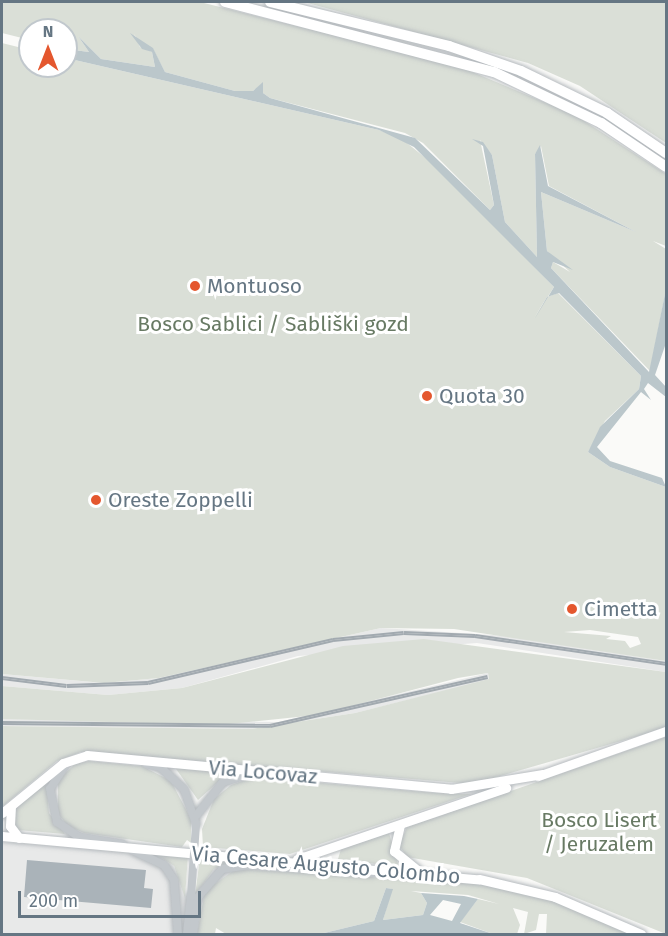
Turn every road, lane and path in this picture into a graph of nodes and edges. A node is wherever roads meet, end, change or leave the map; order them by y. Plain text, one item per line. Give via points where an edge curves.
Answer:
1 (225, 2) edge
2 (270, 2) edge
3 (666, 153) edge
4 (666, 167) edge
5 (666, 731) edge
6 (150, 760) junction
7 (163, 768) junction
8 (259, 772) junction
9 (543, 774) junction
10 (11, 806) junction
11 (2, 813) edge
12 (196, 820) junction
13 (400, 825) junction
14 (2, 836) edge
15 (19, 838) junction
16 (122, 846) junction
17 (135, 847) junction
18 (292, 861) junction
19 (398, 872) junction
20 (424, 874) junction
21 (178, 934) edge
22 (187, 934) edge
23 (193, 934) edge
24 (641, 934) edge

1 - 4 highway via 494,72 601,123
2 - 3 highway via 448,46 521,71 607,113
5 - 9 main road, Via Locovaz
6 - 7 street
6 - 8 main road, Via Locovaz
6 - 10 main road, Via Locovaz via 78,756
7 - 12 street via 184,789
7 - 17 street via 83,759 63,768 50,789 52,813 70,833
8 - 9 main road, Via Locovaz via 451,789
8 - 12 street via 223,783
9 - 13 main road, Via Locovaz
10 - 11 main road, Via Locovaz
10 - 15 main road via 10,826
12 - 22 street, bridge
13 - 18 main road, Via Locovaz
13 - 20 main road via 394,851
14 - 15 main road, Via Cesare Augusto Colombo
15 - 16 main road, Via Cesare Augusto Colombo
16 - 17 main road, Via Cesare Augusto Colombo
16 - 21 street via 164,865 179,899
17 - 18 main road, Via Cesare Augusto Colombo
18 - 19 main road, Via Cesare Augusto Colombo
19 - 20 main road, Via Cesare Augusto Colombo
19 - 23 street via 249,865 222,869 198,897
20 - 24 main road, Via Cesare Augusto Colombo via 498,882 555,897

